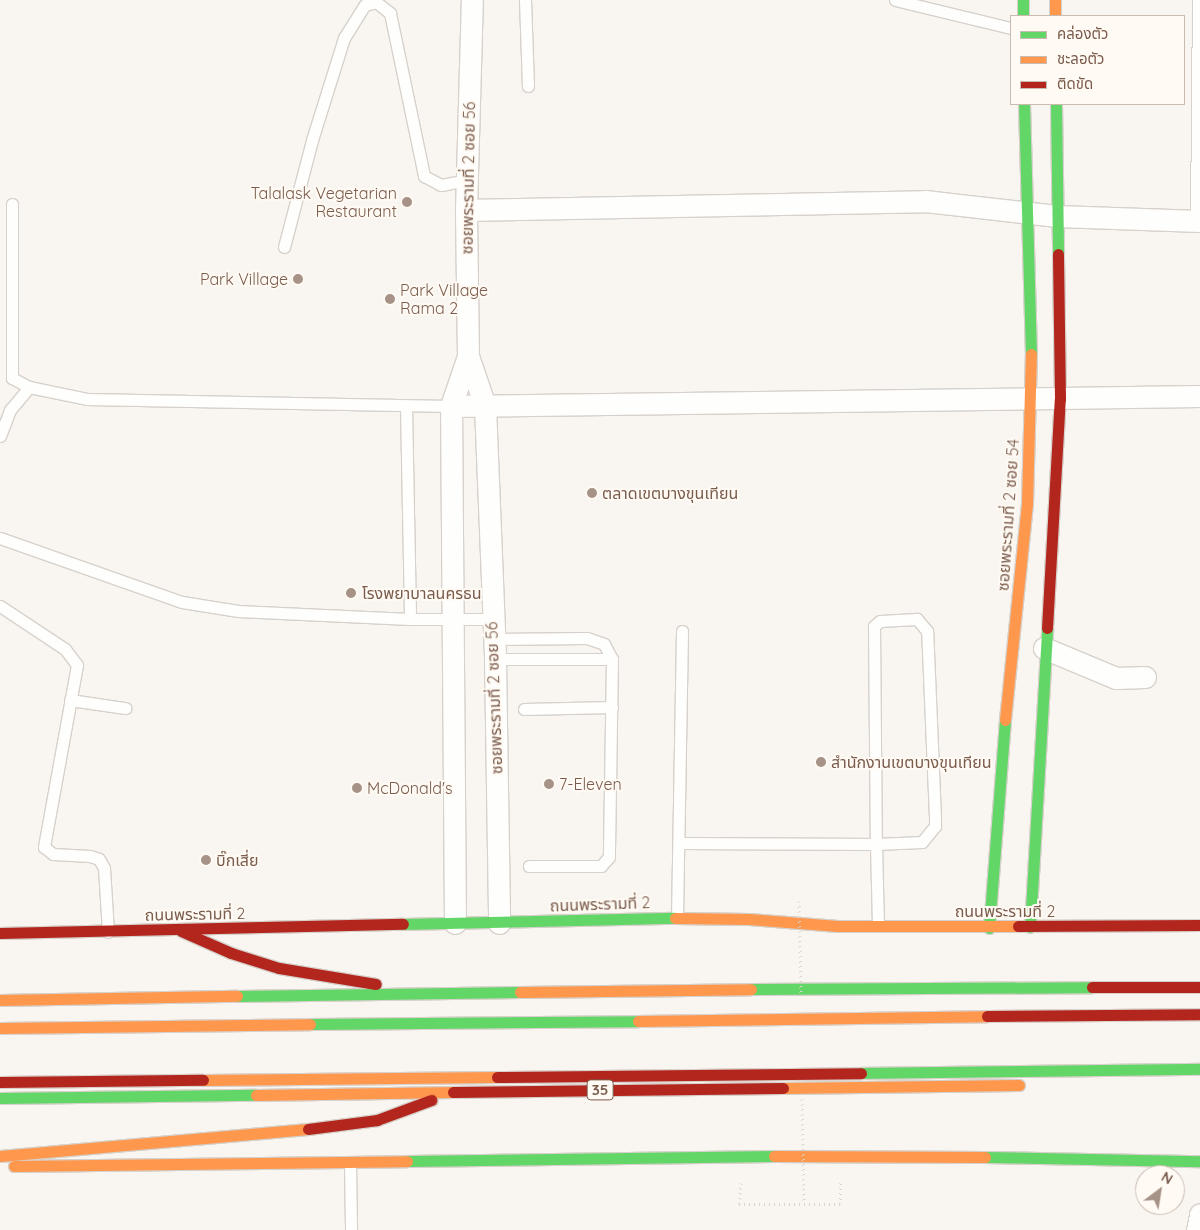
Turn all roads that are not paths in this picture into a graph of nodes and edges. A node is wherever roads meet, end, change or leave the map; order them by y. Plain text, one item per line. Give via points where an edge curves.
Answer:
1 (472, 0) edge
2 (525, 0) edge
3 (895, 0) edge
4 (1023, 0) edge
5 (1055, 0) edge
6 (1198, 0) edge
7 (1023, 15) edge
8 (1055, 15) edge
9 (1010, 28) edge
10 (528, 86) dead end
11 (1024, 105) edge
12 (1056, 105) edge
13 (467, 180) junction
14 (12, 204) dead end
15 (466, 210) junction
16 (1025, 212) junction
17 (1057, 216) junction
18 (1198, 221) edge
19 (284, 247) dead end
20 (5, 353) edge
21 (468, 356) junction
22 (0, 378) edge
23 (12, 378) junction
24 (29, 387) junction
25 (1200, 396) edge
26 (1060, 399) junction
27 (1032, 400) junction
28 (451, 406) junction
29 (485, 406) junction
30 (406, 408) junction
31 (0, 436) edge
32 (0, 538) edge
33 (0, 606) edge
34 (410, 619) junction
35 (454, 620) junction
36 (682, 631) dead end
37 (493, 639) junction
38 (1044, 648) junction
39 (612, 659) junction
40 (1145, 677) dead end
41 (70, 700) junction
42 (612, 707) junction
43 (125, 708) dead end
44 (524, 709) dead end
45 (681, 843) junction
46 (876, 844) junction
47 (529, 866) dead end
48 (677, 918) junction
49 (455, 923) junction
50 (499, 923) junction
51 (1200, 925) edge
52 (878, 926) junction
53 (1030, 927) junction
54 (989, 928) junction
55 (181, 931) junction
56 (108, 932) junction
57 (0, 933) edge
58 (1200, 987) edge
59 (430, 995) junction
60 (0, 1000) edge
61 (1200, 1014) edge
62 (0, 1028) edge
63 (1200, 1068) edge
64 (0, 1082) edge
65 (1030, 1084) dead end
66 (451, 1092) junction
67 (0, 1098) edge
68 (0, 1156) edge
69 (1200, 1160) edge
70 (350, 1163) junction
71 (0, 1166) edge
72 (1200, 1214) edge
73 (351, 1230) edge
74 (1197, 1230) edge

1 - 13 street, ซอยพระรามที่ 2 ซอย 56
2 - 10 lane
3 - 9 lane
4 - 7 main road
5 - 8 main road
6 - 18 lane
11 - 16 main road, ซอยพระรามที่ 2 ซอย 54
12 - 17 main road
13 - 15 street, ซอยพระรามที่ 2 ซอย 56
13 - 19 lane via 442,185 424,176 390,13 376,2 365,5 344,38 312,140
14 - 20 lane via 14,323
15 - 16 street via 925,201
15 - 21 street, ซอยพระรามที่ 2 ซอย 56
16 - 17 street
16 - 27 main road, ซอยพระรามที่ 2 ซอย 54
17 - 18 street
17 - 26 main road
20 - 23 lane
21 - 28 street, ซอยพระรามที่ 2 ซอย 56
21 - 29 street, ซอยพระรามที่ 2 ซอย 56
22 - 23 lane
23 - 24 lane
24 - 30 lane via 87,398
24 - 31 lane via 10,410
25 - 26 street
26 - 27 street
26 - 38 main road
27 - 29 street
27 - 54 main road, ซอยพระรามที่ 2 ซอย 54 via 1027,504 998,791
28 - 29 street
28 - 30 lane
28 - 35 street, ซอยพระรามที่ 2 ซอย 56
29 - 37 street, ซอยพระรามที่ 2 ซอย 56
30 - 34 lane
32 - 34 lane via 182,602 238,611
33 - 41 lane via 65,649 77,665
34 - 35 lane
35 - 37 lane
35 - 49 street, ซอยพระรามที่ 2 ซอย 56
36 - 45 lane
37 - 39 lane
37 - 39 lane via 587,638 604,644
37 - 50 street, ซอยพระรามที่ 2 ซอย 56
38 - 40 street via 1116,678
38 - 53 main road
39 - 42 lane
41 - 43 lane
41 - 56 lane via 44,847 53,854 99,859 104,868
42 - 44 lane
42 - 47 lane via 609,857 601,866
45 - 46 lane
45 - 48 lane
46 - 46 lane via 874,626 880,621 918,619 927,631 935,826 922,842
46 - 52 lane
48 - 50 main road, ถนนพระรามที่ 2
48 - 52 main road, ถนนพระรามที่ 2
49 - 50 main road, ถนนพระรามที่ 2
49 - 55 main road, ถนนพระรามที่ 2
51 - 53 main road, ถนนพระรามที่ 2
52 - 54 main road, ถนนพระรามที่ 2
53 - 54 main road, ถนนพระรามที่ 2
55 - 56 main road, ถนนพระรามที่ 2
55 - 59 main road via 231,953 279,968
56 - 57 main road, ถนนพระรามที่ 2
58 - 59 main road via 784,988
59 - 60 main road
61 - 62 main road, bridge
63 - 64 main road, bridge
65 - 66 main road, 35
66 - 67 main road, 35
66 - 68 main road via 377,1120
69 - 70 main road via 842,1155
70 - 71 main road
70 - 73 lane
72 - 74 street

